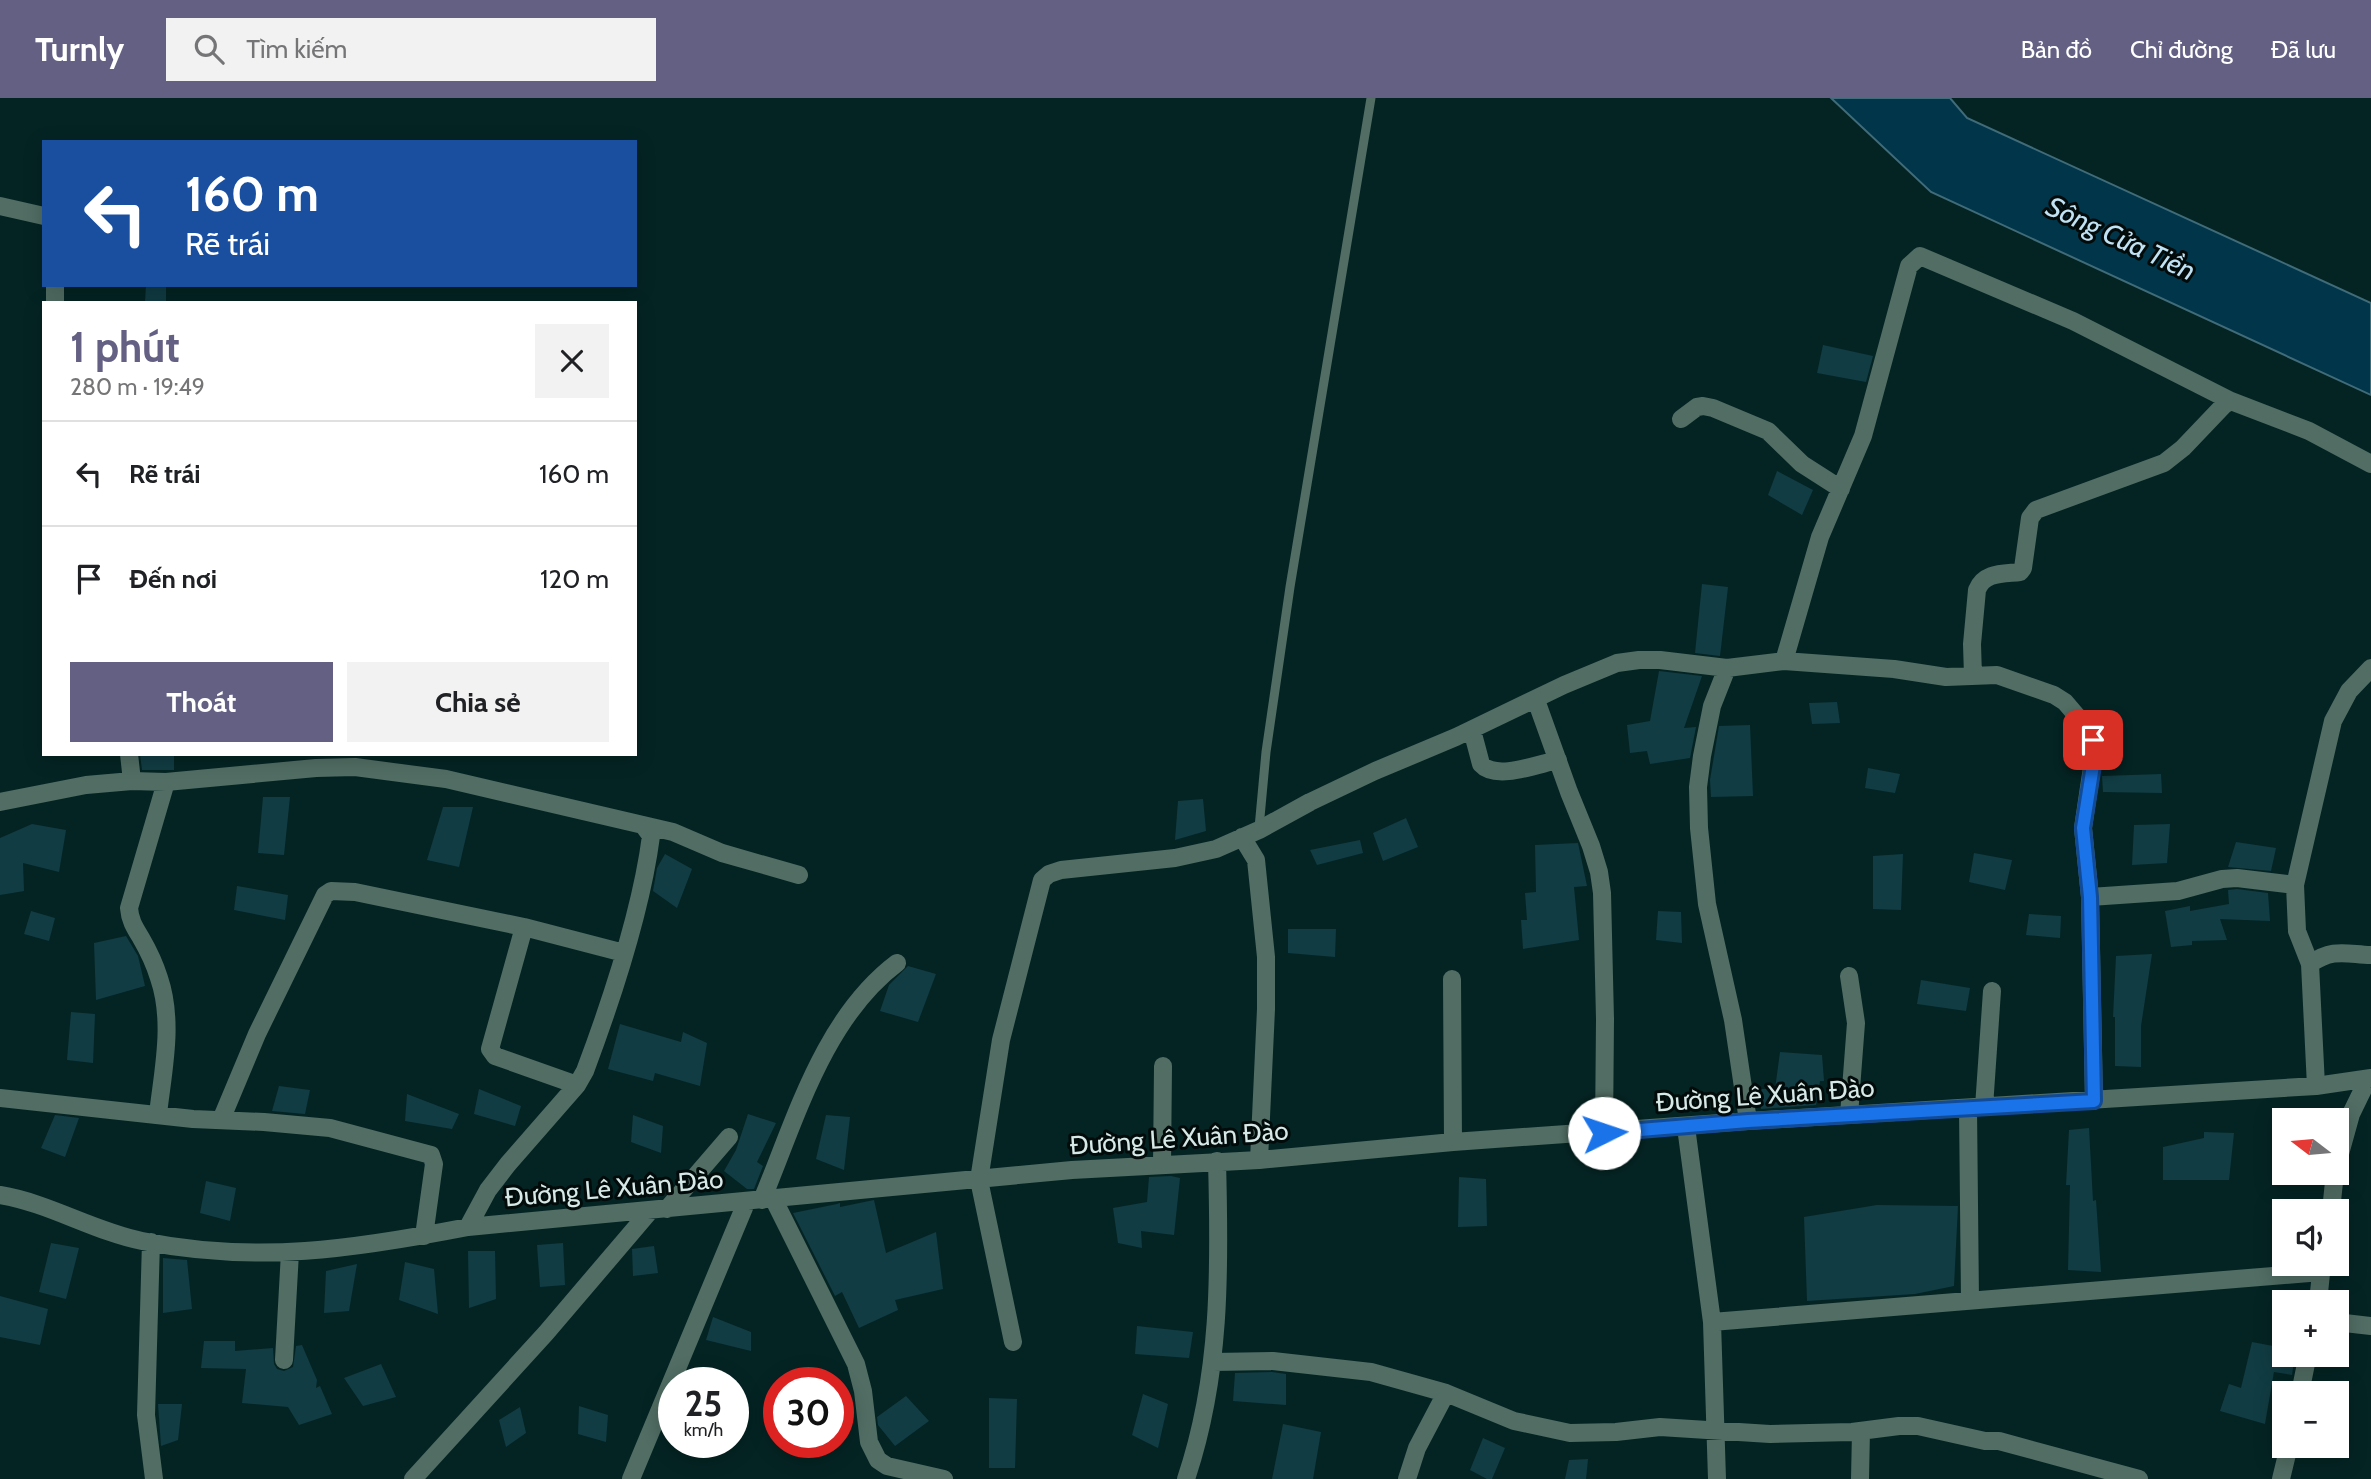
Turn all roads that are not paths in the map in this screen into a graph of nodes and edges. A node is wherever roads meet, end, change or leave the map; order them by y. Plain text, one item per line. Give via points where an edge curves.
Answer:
1 (1371, 98) edge
2 (0, 206) edge
3 (42, 216) edge
4 (2231, 401) junction
5 (1681, 419) dead end
6 (2371, 464) edge
7 (1841, 489) junction
8 (1784, 661) junction
9 (1727, 668) junction
10 (2371, 668) edge
11 (1973, 676) junction
12 (1536, 700) junction
13 (1472, 730) junction
14 (130, 756) edge
15 (1558, 760) junction
16 (132, 781) junction
17 (166, 782) junction
18 (0, 802) edge
19 (643, 825) junction
20 (1250, 834) junction
21 (799, 875) dead end
22 (2295, 885) junction
23 (2090, 897) junction
24 (524, 927) junction
25 (624, 953) junction
26 (2371, 955) edge
27 (897, 962) dead end
28 (2310, 964) junction
29 (1849, 976) dead end
30 (1452, 978) dead end
31 (1992, 992) dead end
32 (1163, 1066) dead end
33 (2369, 1078) edge
34 (577, 1086) junction
35 (2316, 1086) junction
36 (0, 1098) edge
37 (2094, 1101) junction
38 (1976, 1108) junction
39 (158, 1114) junction
40 (1849, 1115) junction
41 (221, 1120) junction
42 (1748, 1121) junction
43 (2349, 1121) edge
44 (1686, 1127) junction
45 (1604, 1133) junction
46 (729, 1137) dead end
47 (1453, 1142) junction
48 (1259, 1160) junction
49 (1217, 1161) junction
50 (1162, 1165) junction
51 (979, 1180) junction
52 (0, 1195) edge
53 (761, 1201) junction
54 (659, 1210) junction
55 (468, 1227) junction
56 (424, 1236) junction
57 (151, 1241) junction
58 (290, 1252) junction
59 (2272, 1273) edge
60 (1970, 1301) junction
61 (1712, 1322) junction
62 (2349, 1323) edge
63 (2371, 1326) edge
64 (1013, 1342) dead end
65 (284, 1360) dead end
66 (1213, 1362) junction
67 (1446, 1393) junction
68 (1715, 1430) junction
69 (1861, 1431) junction
70 (2286, 1458) edge
71 (154, 1479) edge
72 (413, 1479) edge
73 (631, 1479) edge
74 (944, 1479) edge
75 (1186, 1479) edge
76 (1406, 1479) edge
77 (1717, 1479) edge
78 (1860, 1479) edge
79 (2139, 1479) edge
80 (2281, 1479) edge

1 - 20 lane
2 - 3 street
4 - 6 street via 2309,431
4 - 7 street via 2073,321 1920,256 1909,266 1863,436
4 - 11 street via 2164,463 2036,510 2030,518 2024,568 1988,576 1980,583 1975,601
5 - 7 street via 1703,406 1768,431 1802,464
7 - 8 street via 1820,537
8 - 9 street
8 - 11 street
9 - 12 street via 1628,661 1599,669
9 - 42 street via 1712,706 1702,756 1699,828 1707,904 1733,1020
10 - 22 street via 2349,691 2333,721
11 - 23 street via 1997,676 2053,695 2073,709 2088,729 2095,753 2084,818
12 - 13 street
12 - 15 street
13 - 15 street via 1481,764 1492,772
13 - 20 street via 1375,771
14 - 16 street
15 - 45 street via 1591,846 1602,893
16 - 17 street
16 - 18 street
17 - 19 street via 355,767 446,779
17 - 39 street via 129,908 165,1000 166,1050
19 - 21 street
19 - 25 street via 651,836 646,873
20 - 48 street via 1266,957
20 - 51 street via 1204,852 1061,870 1042,880 1001,1040
22 - 23 street via 2237,878 2178,891
22 - 28 street via 2297,931
23 - 37 street
24 - 25 street
24 - 34 street via 491,1049 495,1056
24 - 41 street via 331,891 257,1034
25 - 34 street via 594,1049
26 - 28 street via 2340,951
27 - 53 street via 877,977 845,1014
28 - 35 street
29 - 40 street via 1856,1023
30 - 47 street
31 - 38 street
32 - 50 street
33 - 35 street, Đường Lê Xuân Đào
33 - 43 street
34 - 55 street via 508,1164
35 - 37 street, Đường Lê Xuân Đào
36 - 39 street
37 - 38 street, Đường Lê Xuân Đào
38 - 40 street, Đường Lê Xuân Đào
38 - 60 street
39 - 41 street
40 - 42 street, Đường Lê Xuân Đào
41 - 56 street via 330,1128 430,1155 434,1164
42 - 44 street, Đường Lê Xuân Đào
44 - 45 street, Đường Lê Xuân Đào
44 - 61 street
45 - 47 street, Đường Lê Xuân Đào
46 - 54 street
47 - 48 street, Đường Lê Xuân Đào
48 - 49 street, Đường Lê Xuân Đào
49 - 50 street, Đường Lê Xuân Đào
49 - 66 street
50 - 51 street, Đường Lê Xuân Đào
51 - 53 street, Đường Lê Xuân Đào
51 - 64 street
52 - 57 street, Đường Lê Xuân Đào
53 - 54 street, Đường Lê Xuân Đào
53 - 73 street
53 - 74 street via 856,1364 869,1442 878,1460
54 - 55 street, Đường Lê Xuân Đào
54 - 72 street
55 - 56 street, Đường Lê Xuân Đào
56 - 58 street, Đường Lê Xuân Đào
57 - 58 street, Đường Lê Xuân Đào via 202,1251
57 - 71 street via 146,1415
58 - 65 street
59 - 60 street
60 - 61 street
61 - 68 street
62 - 63 street
66 - 67 street via 1273,1361 1371,1372
66 - 75 street via 1206,1410
67 - 68 street via 1514,1421 1570,1433 1660,1427
67 - 76 street
68 - 69 street via 1770,1434
68 - 77 street
69 - 78 street
69 - 79 street via 1918,1426 1999,1441
70 - 80 street

